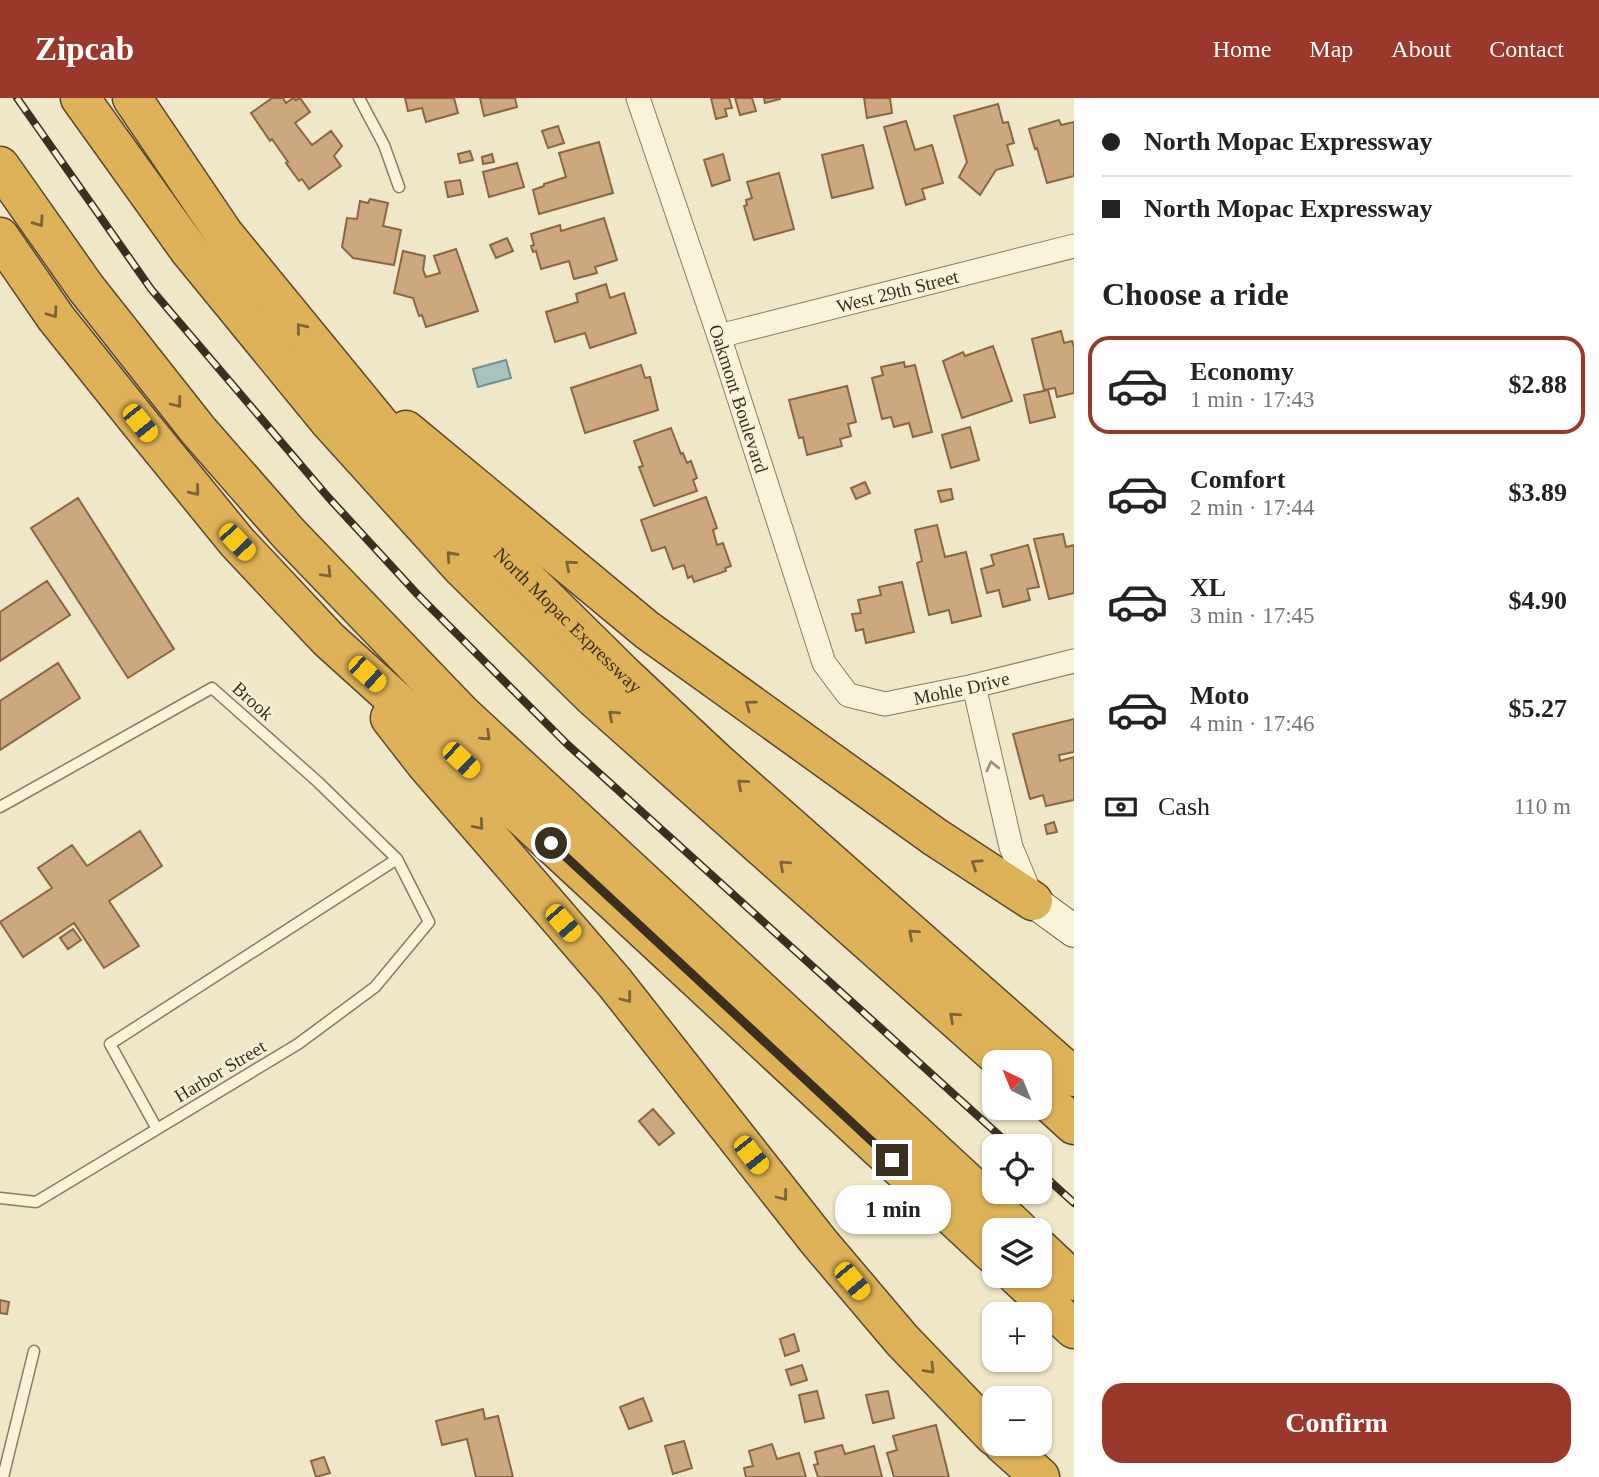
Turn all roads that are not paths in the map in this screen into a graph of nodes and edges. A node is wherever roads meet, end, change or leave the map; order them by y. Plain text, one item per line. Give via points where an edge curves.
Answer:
1 (80, 98) edge
2 (132, 98) edge
3 (359, 98) edge
4 (638, 98) edge
5 (0, 166) edge
6 (399, 187) dead end
7 (0, 237) edge
8 (1074, 246) edge
9 (719, 336) junction
10 (344, 381) junction
11 (328, 639) junction
12 (1074, 661) edge
13 (974, 686) junction
14 (848, 695) joint
15 (0, 807) edge
16 (397, 859) junction
17 (1033, 901) junction
18 (429, 922) joint
19 (1074, 931) edge
20 (991, 1050) edge
21 (1074, 1077) edge
22 (1052, 1105) edge
23 (1074, 1125) edge
24 (157, 1129) junction
25 (0, 1198) edge
26 (1006, 1218) edge
27 (982, 1244) edge
28 (1052, 1260) edge
29 (1074, 1281) edge
30 (1030, 1288) edge
31 (1074, 1329) edge
32 (34, 1351) dead end
33 (982, 1423) edge
34 (1003, 1456) edge
35 (1016, 1456) edge
36 (3, 1477) edge
37 (1008, 1477) edge
38 (1040, 1477) edge

20 -> 1 highway via 593,696 462,568 329,421 188,250
10 -> 2 highway, North Mopac Expressway via 225,234
3 - 6 lane via 384,145
4 - 9 street, Oakmont Boulevard
5 -> 26 highway via 94,299 198,430 289,534 461,713
7 -> 11 highway via 56,318 237,542
8 - 9 street, West 29th Street
9 - 14 street, Oakmont Boulevard via 824,663
17 -> 10 highway via 924,830 647,630
21 -> 10 highway, North Mopac Expressway via 625,676 423,477
11 - 27 highway
11 -> 33 highway via 425,763 615,983 819,1242 902,1340
12 - 13 street, Mohle Drive
13 - 14 street, Mohle Drive via 885,704
17 -> 13 street via 1011,847
15 - 16 lane, Brook via 212,688
16 - 18 lane, Brook
16 - 24 lane via 110,1044
17 - 19 street
18 - 24 lane, Harbor Street via 376,987 298,1044
22 - 23 highway
24 - 25 lane, Harbor Street via 36,1202
28 - 29 highway
30 - 31 highway
32 - 36 lane
34 - 37 highway
35 - 38 highway

